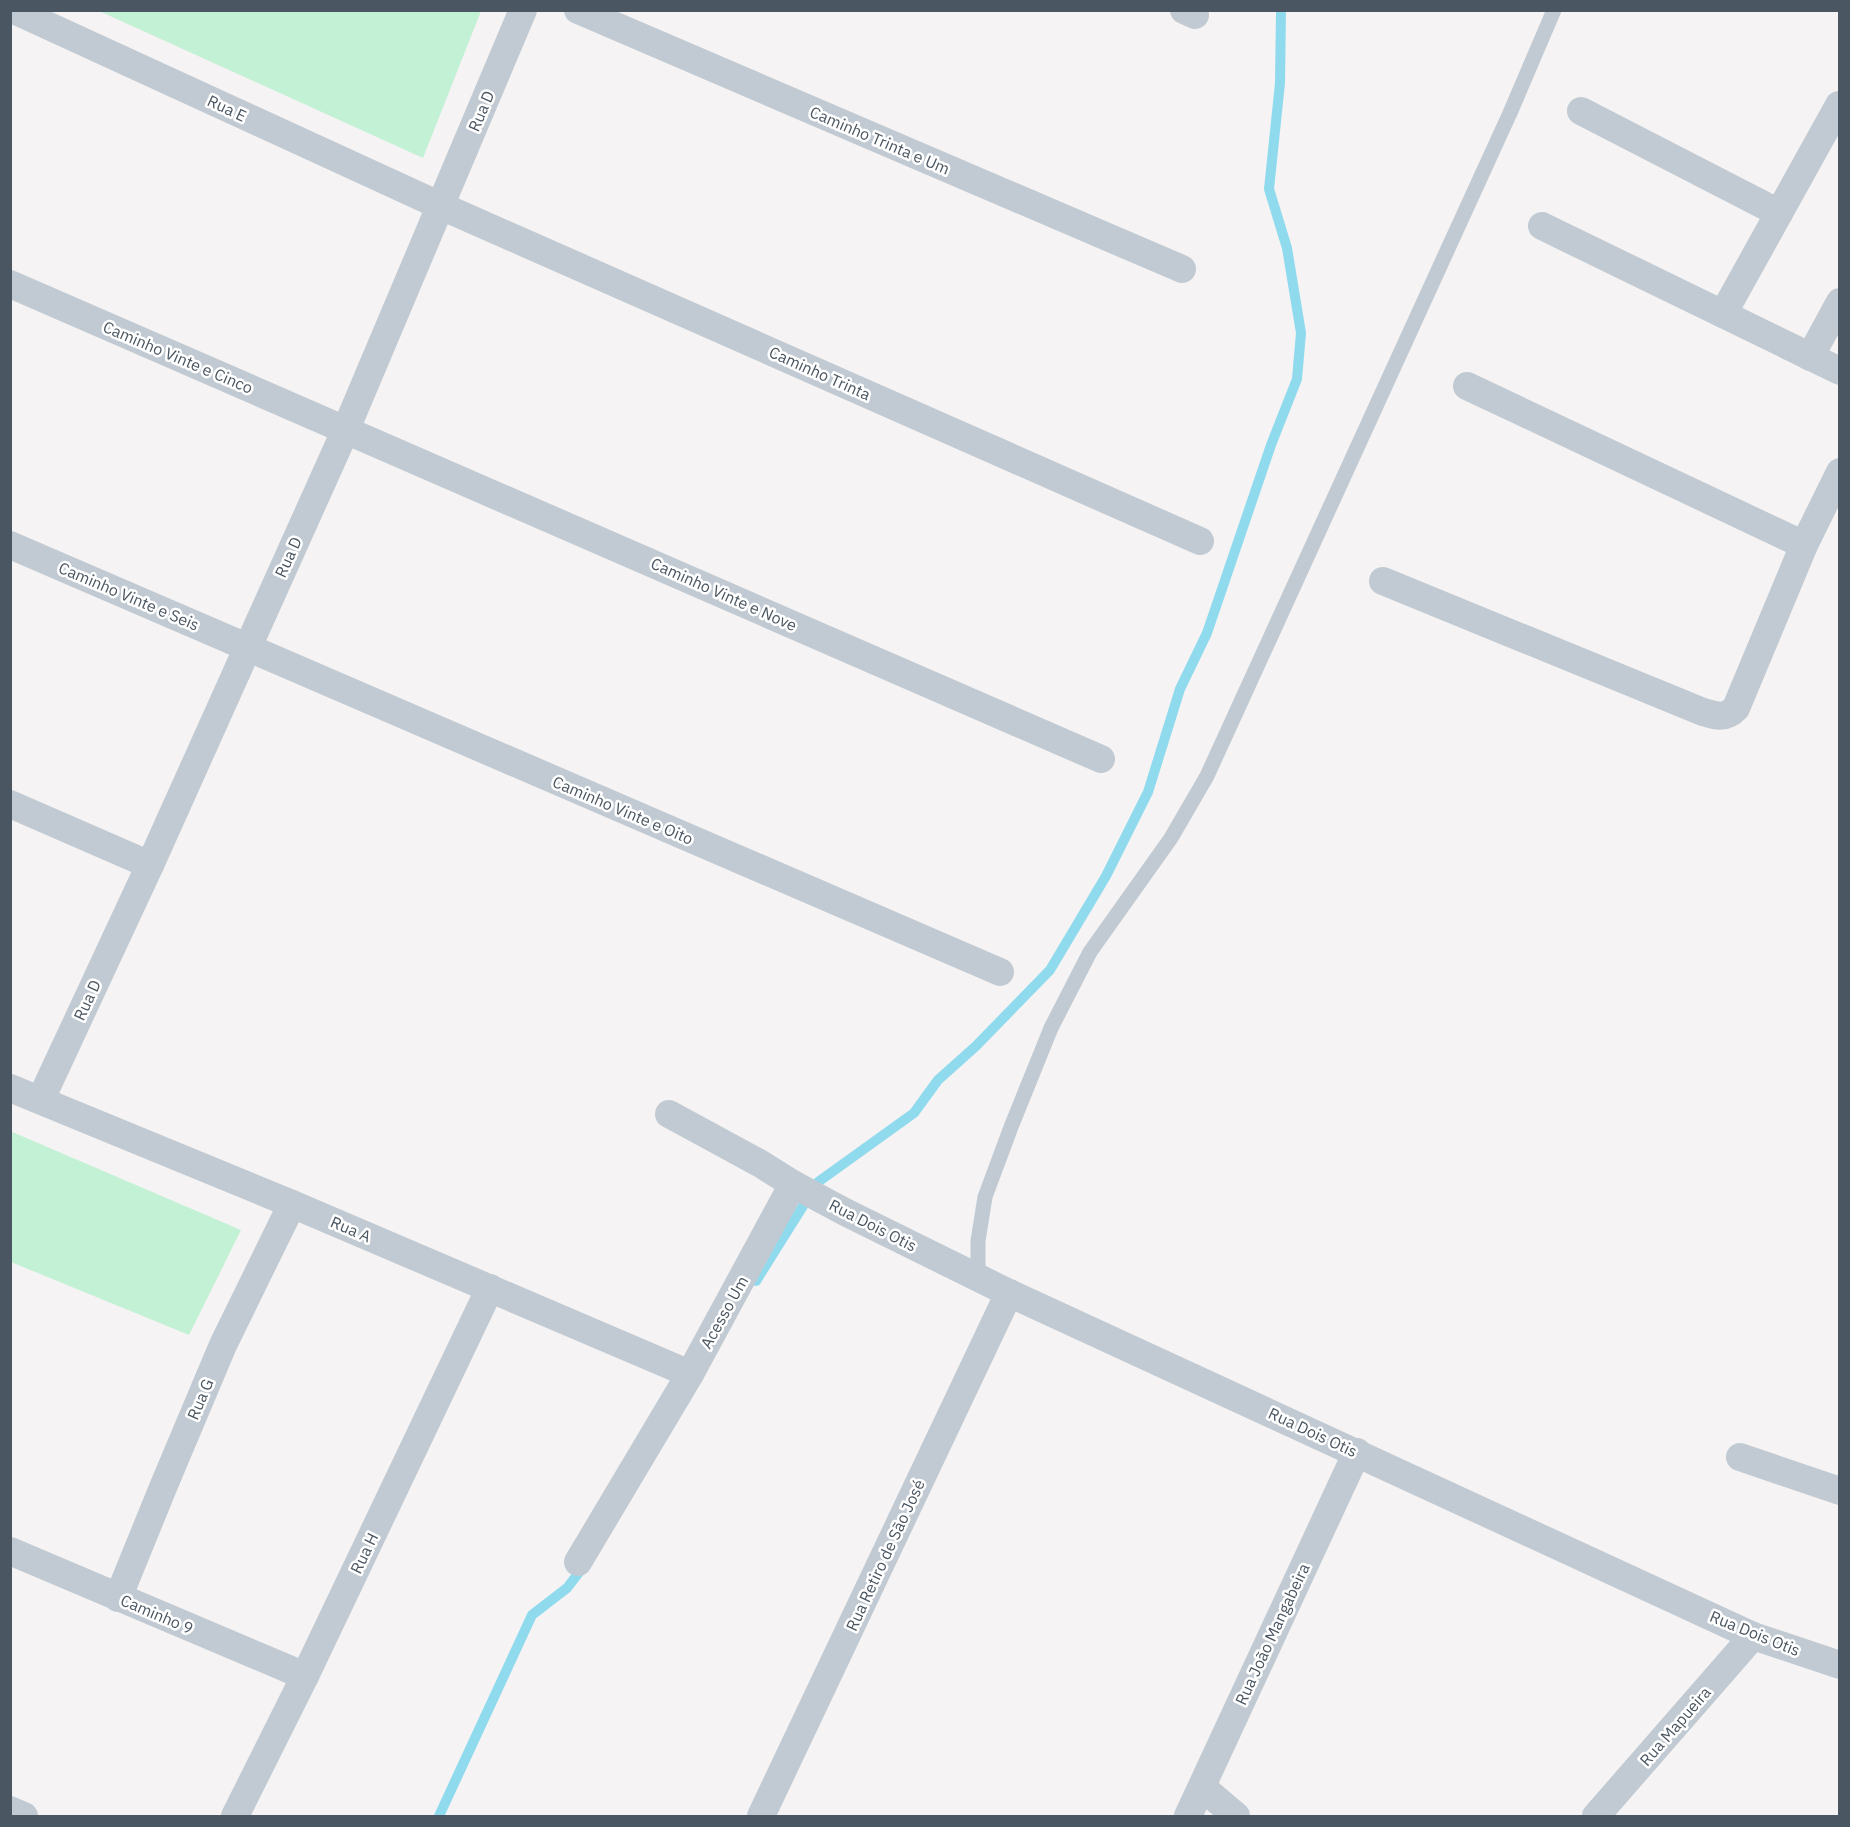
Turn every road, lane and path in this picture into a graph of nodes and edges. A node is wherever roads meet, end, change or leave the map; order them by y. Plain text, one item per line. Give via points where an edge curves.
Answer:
1 (14, 10) edge
2 (523, 10) edge
3 (578, 10) edge
4 (1554, 10) edge
5 (1839, 105) edge
6 (1581, 111) dead end
7 (441, 206) junction
8 (1779, 213) junction
9 (1542, 226) dead end
10 (1182, 269) dead end
11 (10, 284) edge
12 (1839, 302) edge
13 (1723, 314) junction
14 (1810, 357) junction
15 (1839, 371) edge
16 (1467, 386) dead end
17 (346, 429) junction
18 (1839, 472) edge
19 (1200, 541) dead end
20 (10, 545) edge
21 (1804, 545) junction
22 (1383, 581) dead end
23 (247, 647) junction
24 (1101, 759) dead end
25 (10, 804) edge
26 (150, 865) junction
27 (1000, 972) dead end
28 (10, 1088) edge
29 (41, 1099) junction
30 (669, 1114) dead end
31 (801, 1188) junction
32 (292, 1204) junction
33 (978, 1277) junction
34 (490, 1288) junction
35 (1009, 1293) junction
36 (690, 1374) junction
37 (1357, 1452) junction
38 (1740, 1457) dead end
39 (1839, 1491) edge
40 (10, 1551) edge
41 (578, 1562) dead end
42 (118, 1598) junction
43 (1753, 1636) junction
44 (1839, 1665) edge
45 (305, 1676) junction
46 (1202, 1787) junction
47 (10, 1810) edge
48 (24, 1816) edge
49 (235, 1816) edge
50 (761, 1816) edge
51 (1188, 1816) edge
52 (1236, 1816) edge
53 (1596, 1816) edge

1 - 7 street, Rua E
2 - 7 street, Rua D
3 - 10 street, Caminho Trinta e Um
4 - 33 lane via 1207,776 1171,838 1090,952 1051,1028 985,1197 978,1241
5 - 8 street
6 - 8 street
7 - 17 street, Rua D
7 - 19 street, Caminho Trinta
8 - 13 street
9 - 13 street
11 - 17 street, Caminho Vinte e Cinco
12 - 14 street
13 - 14 street
14 - 15 street
16 - 21 street
17 - 23 street, Rua D
17 - 24 street, Caminho Vinte e Nove
18 - 21 street
20 - 23 street, Caminho Vinte e Seis
21 - 22 street via 1736,708 1719,717
23 - 26 street, Rua D
23 - 27 street, Caminho Vinte e Oito
25 - 26 street
26 - 29 street, Rua D
28 - 29 street, Rua A
29 - 32 street, Rua A
30 - 31 street
31 - 33 street, Rua Dois Otis
31 - 36 street, Acesso Um
32 - 34 street, Rua A
32 - 42 street, Rua G via 223,1345
33 - 35 street, Rua Dois Otis
34 - 36 street, Rua A
34 - 45 street, Rua H
35 - 37 street, Rua Dois Otis
35 - 50 street, Rua Retiro de São José
36 - 41 street, Acesso Um
37 - 43 street, Rua Dois Otis
37 - 46 street, Rua João Mangabeira
38 - 39 street
40 - 42 street, Caminho 9
42 - 45 street, Caminho 9
43 - 44 street, Rua Dois Otis
43 - 53 street, Rua Mapueira
45 - 49 street, Rua H
46 - 51 street, Rua João Mangabeira
46 - 52 street
47 - 48 street

